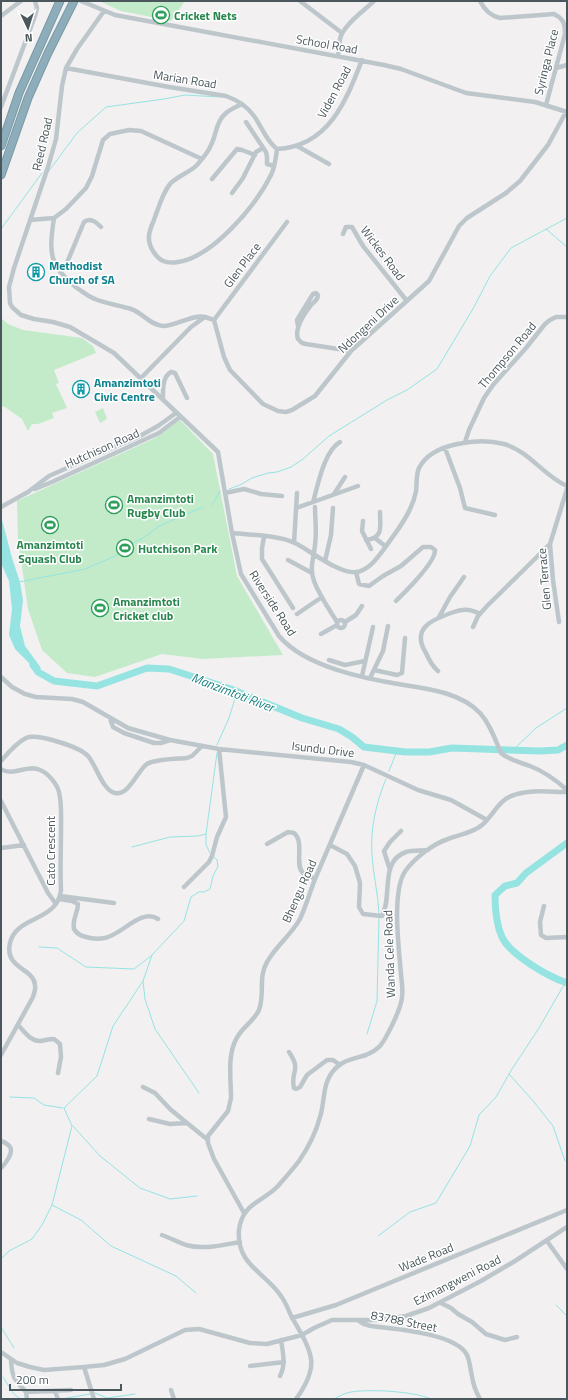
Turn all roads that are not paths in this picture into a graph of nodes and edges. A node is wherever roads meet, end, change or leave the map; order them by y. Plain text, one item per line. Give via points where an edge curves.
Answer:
1 (21, 1) edge
2 (35, 1) edge
3 (60, 1) edge
4 (74, 1) edge
5 (300, 1) edge
6 (374, 1) edge
7 (480, 1) edge
8 (84, 2) edge
9 (104, 11) junction
10 (1, 16) edge
11 (342, 33) junction
12 (338, 56) junction
13 (362, 60) junction
14 (567, 65) edge
15 (66, 68) junction
16 (556, 68) junction
17 (3, 99) edge
18 (242, 104) junction
19 (546, 105) junction
20 (1, 107) edge
21 (567, 112) edge
22 (246, 122) dead end
23 (1, 146) edge
24 (297, 146) junction
25 (263, 148) junction
26 (278, 149) junction
27 (254, 155) junction
28 (202, 159) junction
29 (329, 164) dead end
30 (274, 166) junction
31 (1, 175) edge
32 (212, 179) dead end
33 (232, 192) dead end
34 (54, 218) junction
35 (30, 220) junction
36 (287, 222) dead end
37 (101, 227) dead end
38 (343, 234) dead end
39 (60, 272) junction
40 (10, 288) joint
41 (407, 301) junction
42 (205, 317) junction
43 (567, 317) edge
44 (214, 320) junction
45 (298, 326) junction
46 (351, 351) junction
47 (141, 378) junction
48 (187, 398) dead end
49 (162, 400) junction
50 (171, 408) junction
51 (176, 413) junction
52 (180, 417) junction
53 (166, 421) junction
54 (340, 442) dead end
55 (466, 442) junction
56 (445, 448) junction
57 (345, 477) dead end
58 (358, 486) dead end
59 (567, 486) edge
60 (567, 489) edge
61 (28, 492) junction
62 (225, 493) junction
63 (297, 493) dead end
64 (334, 494) junction
65 (282, 496) dead end
66 (312, 502) junction
67 (1, 507) edge
68 (315, 507) dead end
69 (296, 508) junction
70 (333, 508) dead end
71 (380, 512) dead end
72 (495, 515) dead end
73 (364, 521) dead end
74 (232, 533) junction
75 (264, 537) junction
76 (375, 538) junction
77 (366, 540) junction
78 (294, 543) junction
79 (550, 544) junction
80 (385, 546) junction
81 (371, 550) dead end
82 (313, 553) junction
83 (288, 560) dead end
84 (325, 561) junction
85 (356, 572) junction
86 (312, 573) junction
87 (464, 577) dead end
88 (322, 597) junction
89 (396, 601) dead end
90 (362, 606) dead end
91 (293, 608) dead end
92 (297, 614) dead end
93 (480, 614) junction
94 (439, 617) junction
95 (559, 622) dead end
96 (337, 624) junction
97 (388, 626) dead end
98 (373, 627) dead end
99 (473, 627) dead end
100 (321, 634) dead end
101 (405, 638) dead end
102 (329, 660) dead end
103 (365, 661) junction
104 (374, 670) junction
105 (438, 671) dead end
106 (362, 676) junction
107 (1, 677) edge
108 (370, 678) junction
109 (202, 746) junction
110 (219, 748) junction
111 (1, 761) edge
112 (364, 765) junction
113 (1, 769) edge
114 (567, 791) edge
115 (1, 801) edge
116 (487, 820) junction
117 (401, 831) dead end
118 (267, 844) dead end
119 (24, 845) junction
120 (330, 845) junction
121 (1, 848) edge
122 (428, 850) junction
123 (390, 870) junction
124 (315, 879) junction
125 (184, 887) dead end
126 (60, 897) junction
127 (56, 904) junction
128 (114, 904) dead end
129 (544, 906) dead end
130 (158, 919) dead end
131 (567, 937) edge
132 (18, 1025) junction
133 (289, 1052) dead end
134 (1, 1055) edge
135 (340, 1065) junction
136 (58, 1073) dead end
137 (144, 1088) dead end
138 (149, 1119) dead end
139 (187, 1123) junction
140 (208, 1140) junction
141 (1, 1141) edge
142 (1, 1168) edge
143 (567, 1210) edge
144 (244, 1213) junction
145 (567, 1227) edge
146 (162, 1235) dead end
147 (547, 1240) junction
148 (240, 1242) junction
149 (567, 1269) edge
150 (441, 1302) junction
151 (292, 1318) junction
152 (357, 1320) junction
153 (302, 1335) junction
154 (517, 1337) dead end
155 (281, 1340) junction
156 (1, 1352) edge
157 (11, 1360) junction
158 (284, 1362) junction
159 (250, 1366) dead end
160 (84, 1367) junction
161 (280, 1376) dead end
162 (71, 1390) dead end
163 (171, 1390) dead end
164 (55, 1391) junction
165 (26, 1392) junction
166 (27, 1399) edge
167 (58, 1399) edge
168 (94, 1399) edge
169 (174, 1399) edge
170 (296, 1399) edge
171 (480, 1399) edge

1 - 10 street
2 - 17 street via 35,16
3 - 23 highway via 19,93
4 - 31 highway via 28,98
5 - 11 street
6 - 11 street
7 - 16 street, Syringa Place via 484,8 500,18 547,14 560,17 564,21 565,34
8 - 9 street, School Road
9 - 12 street, School Road
9 - 15 street, Reed Road
11 - 12 street
12 - 13 street, School Road
13 - 19 street, School Road via 401,69 466,93
13 - 24 street, Viden Road via 329,125 314,138
14 - 16 street
15 - 18 street, Marian Road via 218,94
15 - 35 street, Reed Road via 56,139
16 - 19 street, Syringa Place
17 - 20 street
18 - 26 street, Marian Road
18 - 28 street via 224,114 212,145
19 - 21 street, School Road
21 - 41 street, Ndongeni Drive via 548,145 520,181 462,222 429,281
22 - 25 street
24 - 26 street, Viden Road
24 - 29 street
25 - 27 street
25 - 30 street via 267,155 267,164
26 - 30 street
27 - 32 street via 237,149
27 - 33 street via 243,178
28 - 30 street via 170,185 150,229 150,247 161,261 186,260 216,243 257,197
28 - 34 street via 141,131 129,130 110,134 103,140 86,188
34 - 35 street
34 - 39 street via 51,246 54,262
35 - 40 street, Reed Road
36 - 44 street, Glen Place
37 - 39 street via 92,221 84,221 66,265
38 - 41 street, Wickes Road via 346,227 352,227 363,246
39 - 42 street via 91,298 133,310 156,324 169,325 199,316
40 - 47 street, Riverside Road via 10,303 21,315 70,327 114,353
41 - 46 street, Ndongeni Drive
42 - 44 street
42 - 47 street via 191,327
43 - 55 street, Thompson Road via 556,317 545,324 493,385 484,398
44 - 46 street, Ndongeni Drive via 230,370 263,404 278,411 292,410 315,396
45 - 45 street via 318,298 317,294 312,294 297,320
45 - 46 street via 297,335 302,343
47 - 49 street, Riverside Road
48 - 49 street via 175,373 172,372 165,378
49 - 50 street, Riverside Road
50 - 51 street, Riverside Road
50 - 53 street
51 - 52 street, Riverside Road
51 - 53 street, Hutchison Road
52 - 61 street, Hutchison Road via 158,433
52 - 62 street, Riverside Road via 218,452
53 - 61 street, Hutchison Road via 138,437 49,476
54 - 66 street via 333,447 326,462
55 - 56 street
55 - 59 street via 494,442 516,449
56 - 72 street via 465,508
56 - 80 street via 433,453 422,463 416,477 416,493 410,510
57 - 64 street
58 - 64 street
60 - 79 street, Glen Terrace
61 - 67 street, Hutchison Road
62 - 65 street via 244,489
62 - 74 street, Riverside Road
63 - 69 street
64 - 66 street
66 - 69 street
68 - 82 street
69 - 78 street
70 - 84 street via 331,535
71 - 76 street via 380,530
73 - 77 street via 362,531
74 - 75 street
74 - 106 street, Riverside Road via 244,579 286,644 329,668
75 - 78 street
75 - 91 street via 262,559
76 - 77 street
76 - 80 street
77 - 81 street
78 - 82 street
79 - 93 street
79 - 95 street, Glen Terrace via 552,580
80 - 85 street via 372,563
82 - 84 street
82 - 86 street
83 - 86 street
84 - 85 street via 345,572
85 - 89 street via 359,584 369,586 401,566 423,547 428,546 436,550 436,554 420,576
86 - 88 street
87 - 94 street
88 - 92 street
88 - 96 street
90 - 96 street via 359,613 345,622 340,620
93 - 94 street via 464,609
93 - 99 street
94 - 105 street via 424,628 420,638 422,648
96 - 100 street
97 - 104 street via 383,651
98 - 103 street
101 - 104 street via 402,674
102 - 103 street via 345,665
103 - 106 street
104 - 108 street
106 - 108 street, Riverside Road
107 - 109 street, Isundu Drive via 25,694 83,702 128,728
108 - 114 street, Riverside Road via 433,690 469,704 481,714 504,756 544,773
109 - 110 street, Isundu Drive
109 - 111 street via 187,758 149,763 120,793 113,793 107,788 82,750 40,737 22,740
110 - 112 street, Isundu Drive
110 - 125 street via 226,817 209,862
112 - 116 street, Isundu Drive via 411,787 451,800
112 - 120 street, Bhengu Road
113 - 126 street, Cato Crescent via 9,772 34,768 40,770 59,791
114 - 116 street, Wanda Cele Road via 512,795 499,804
115 - 119 street
116 - 122 street, Wanda Cele Road via 473,831 448,839
117 - 123 street via 384,851
118 - 124 street via 288,832 294,833 299,840 302,872
119 - 121 street
119 - 127 street
120 - 123 street via 347,854 355,866 360,883 359,906 363,914 382,916 386,907
120 - 124 street, Bhengu Road
122 - 123 street via 405,853 396,859
122 - 135 street, Wanda Cele Road via 404,872 398,889 402,991 400,1007 380,1047 372,1053
124 - 140 street, Bhengu Road via 300,919 264,968 258,1010 234,1041 231,1050 232,1098 228,1112 208,1136
126 - 127 street, Cato Crescent
126 - 128 street
126 - 130 street via 78,904 74,929 81,936 105,938 145,916
127 - 132 street, Cato Crescent via 43,915 19,928 10,942 9,952 12,960 31,976 35,983 33,997
129 - 131 street via 540,922 541,935 546,938
132 - 134 street, Cato Crescent
132 - 136 street via 34,1040 54,1040 60,1044
133 - 135 street via 296,1063 293,1084 295,1089 299,1088 307,1075 327,1060 333,1060
135 - 144 street, Wanda Cele Road via 330,1075 321,1116 299,1160 277,1187
137 - 139 street via 155,1093
138 - 139 street via 170,1124
139 - 140 street
140 - 144 street via 214,1159
141 - 142 street via 9,1145 11,1151
143 - 151 street, Wade Road via 336,1305
144 - 148 street via 239,1230
145 - 147 street, Ezimangweni Road
146 - 148 street via 196,1247
147 - 149 street
147 - 150 street, Ezimangweni Road via 481,1281
148 - 151 street via 246,1259 281,1296
150 - 152 street, Ezimangweni Road via 406,1316
150 - 154 street via 486,1334 505,1340
151 - 153 street
152 - 153 street, Ezimangweni Road via 332,1320
152 - 171 street, 83788 Street via 371,1326 421,1332 457,1345 468,1356 474,1385
153 - 155 street, Ezimangweni Road
153 - 170 street via 312,1364 307,1384
155 - 158 street
155 - 160 street, Ezimangweni Road via 258,1344 199,1329 185,1330 125,1359
156 - 157 street, Ezimangweni Road
157 - 160 street, Ezimangweni Road via 44,1370
157 - 165 street via 13,1377
158 - 159 street
158 - 161 street
160 - 168 street
162 - 164 street
163 - 169 street
164 - 165 street
164 - 167 street
165 - 166 street

